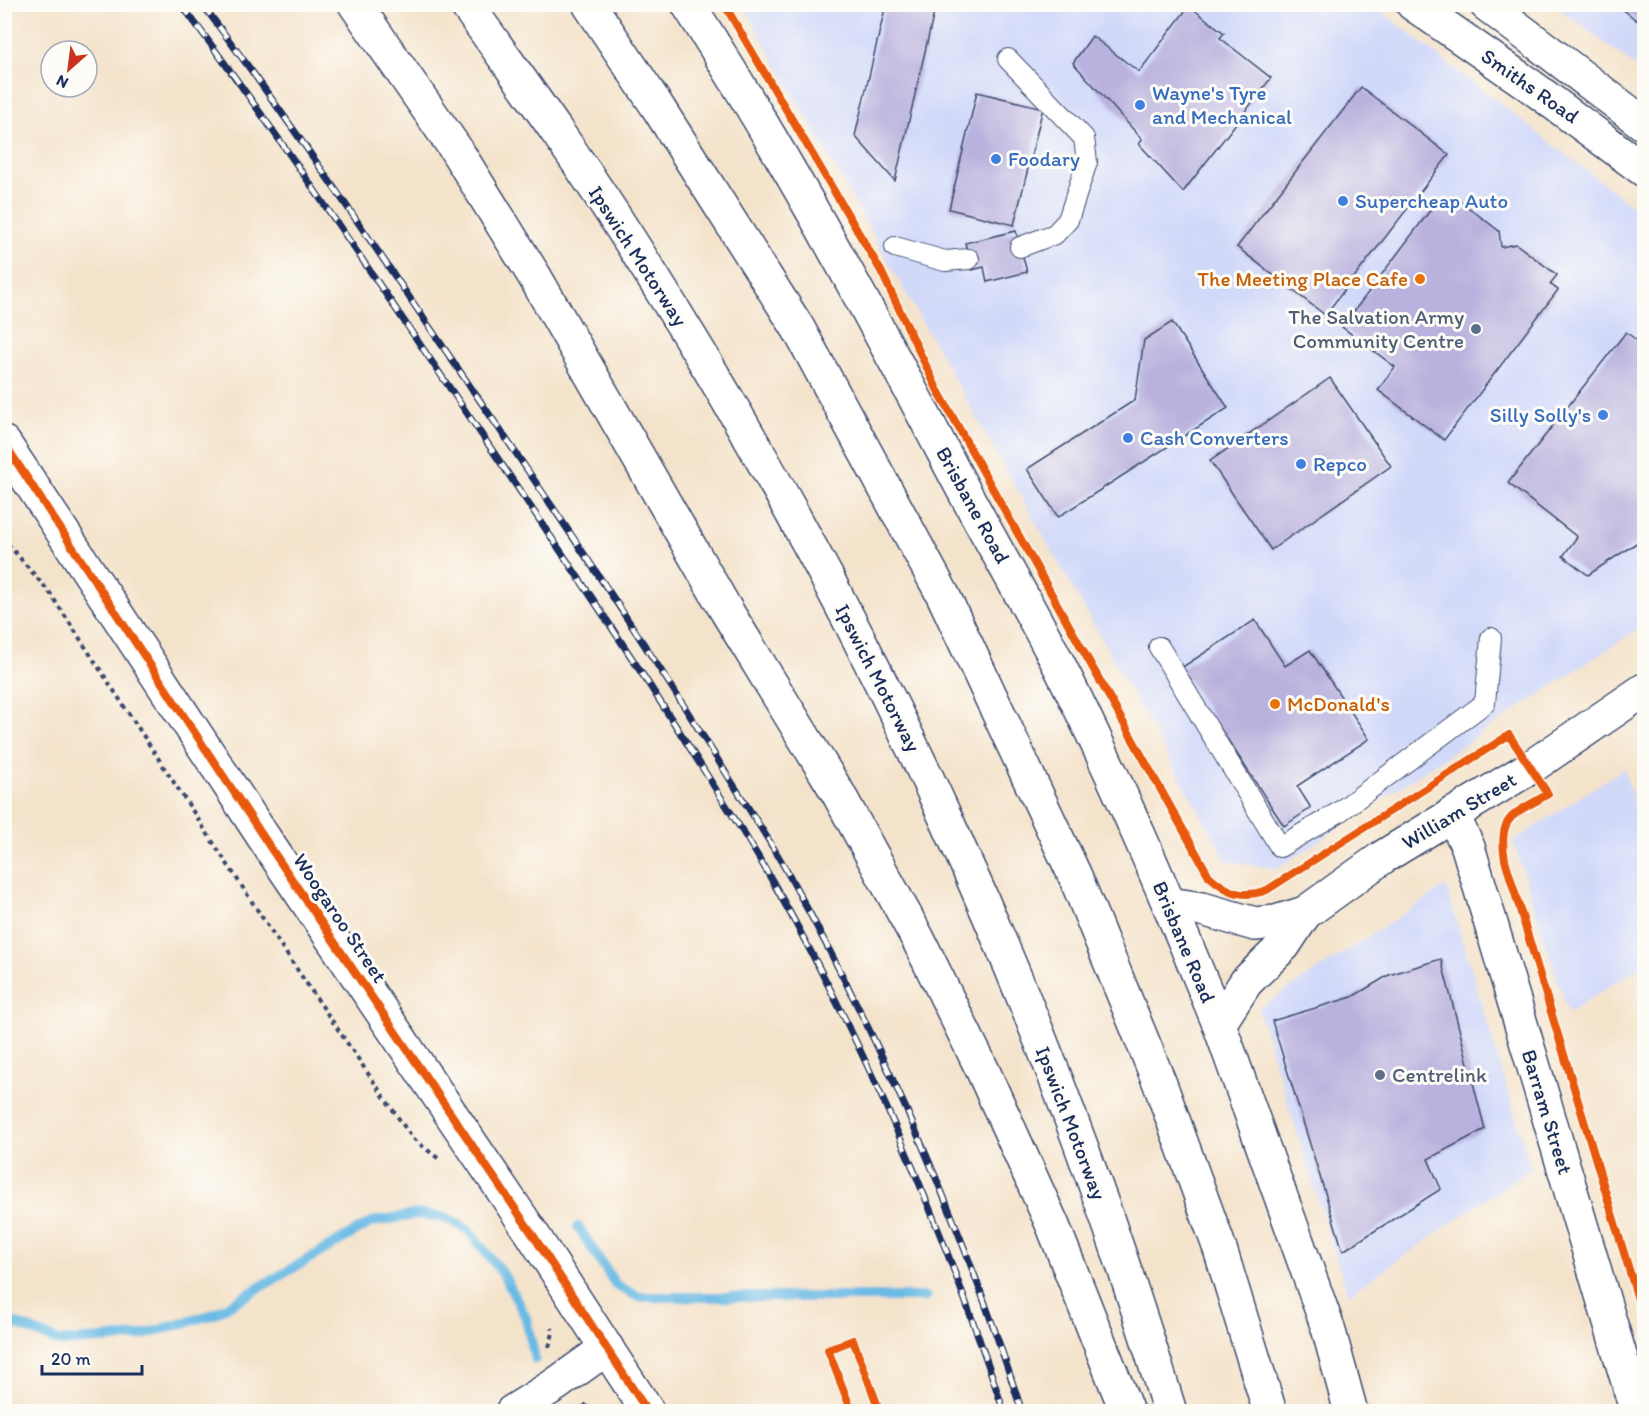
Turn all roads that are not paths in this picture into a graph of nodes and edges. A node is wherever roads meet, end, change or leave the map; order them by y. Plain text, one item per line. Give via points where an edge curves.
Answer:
1 (355, 4) edge
2 (466, 4) edge
3 (589, 4) edge
4 (688, 4) edge
5 (1413, 4) edge
6 (1486, 4) edge
7 (1008, 59) dead end
8 (1644, 124) edge
9 (1644, 170) edge
10 (896, 247) dead end
11 (1020, 247) dead end
12 (969, 259) dead end
13 (4, 443) edge
14 (1491, 638) dead end
15 (1159, 647) dead end
16 (1644, 690) edge
17 (1452, 814) junction
18 (1169, 904) junction
19 (1305, 913) junction
20 (1219, 1024) junction
21 (607, 1348) junction
22 (512, 1412) edge
23 (648, 1412) edge
24 (1127, 1412) edge
25 (1170, 1412) edge
26 (1270, 1412) edge
27 (1351, 1412) edge
28 (1637, 1412) edge

1 - 24 main road via 455,148 535,277 726,610 838,793 983,1071 1053,1226
2 - 25 main road, Ipswich Motorway via 582,167 715,378 813,550 921,763 1008,961 1083,1148
3 - 26 main road via 798,328 943,595 1075,876 1160,1083 1220,1249
4 - 18 main road, Brisbane Road via 860,295 1059,664
5 - 9 main road, Smiths Road
6 - 8 main road, Smiths Road
7 - 11 lane via 1084,138 1088,162 1068,220 1055,234
10 - 12 lane via 945,261
13 - 21 main road, Woogaroo Street
14 - 15 lane via 1485,703 1339,812 1280,847
16 - 17 main road, William Street via 1531,767
17 - 19 main road, William Street
17 - 28 main road, Barram Street via 1468,847
18 - 19 main road, William Street via 1255,924
18 - 20 main road, Brisbane Road
19 - 20 main road, William Street via 1284,945 1246,982
20 - 27 main road, Brisbane Road via 1324,1317
21 - 22 main road
21 - 23 main road, Woogaroo Street

